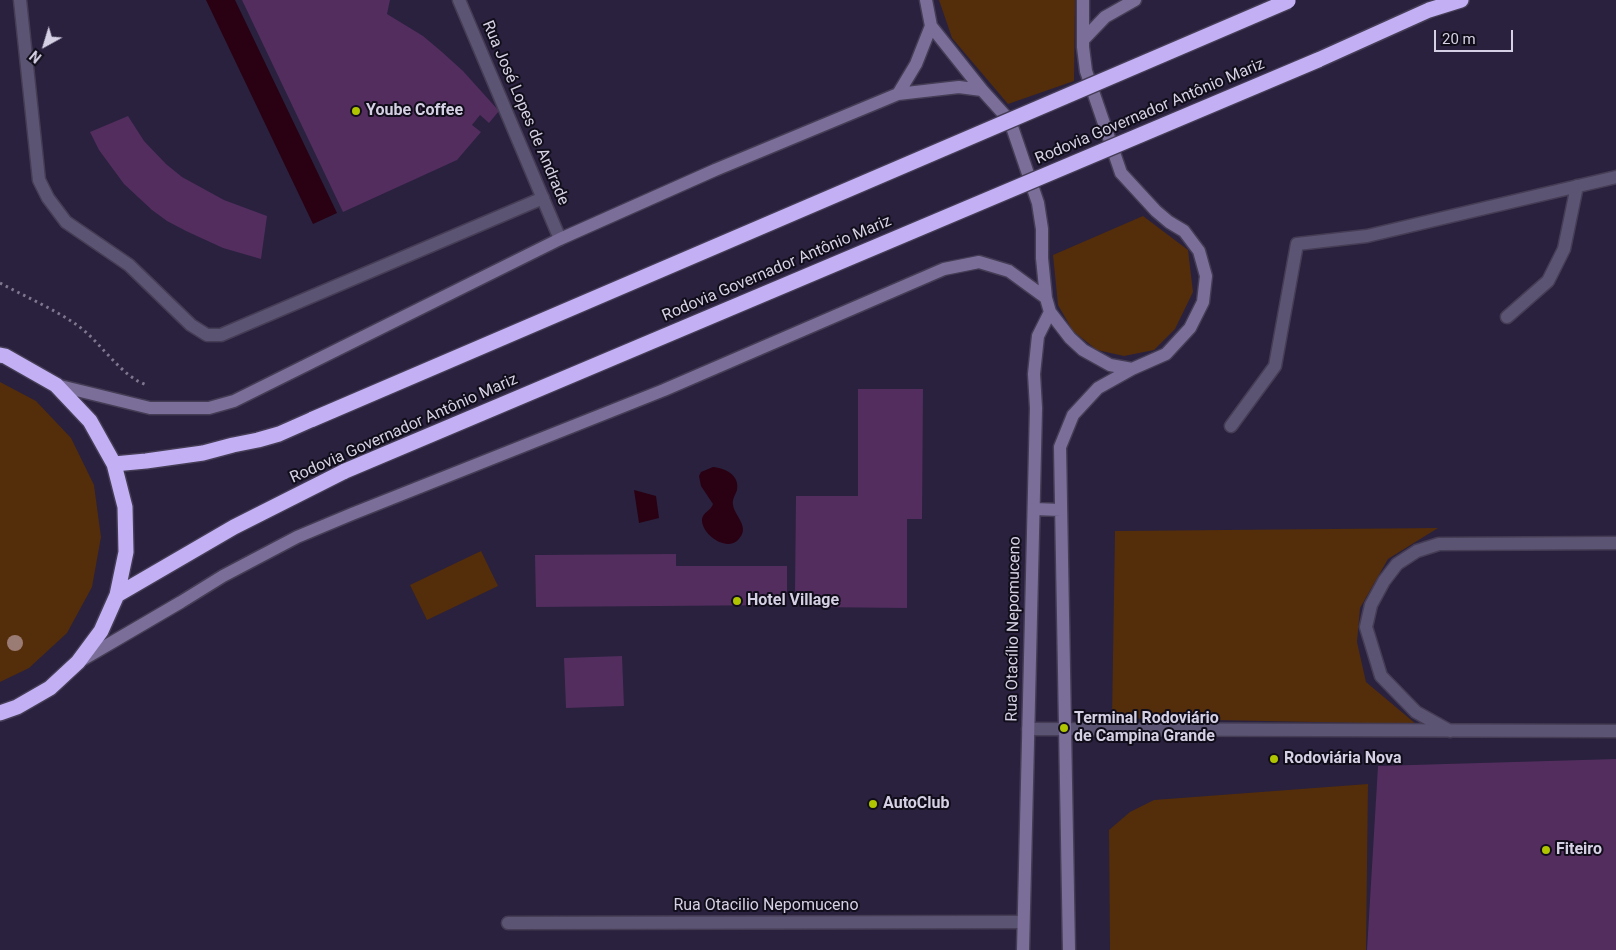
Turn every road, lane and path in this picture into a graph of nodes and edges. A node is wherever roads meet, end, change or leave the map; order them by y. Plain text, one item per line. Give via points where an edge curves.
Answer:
1 (20, 0) edge
2 (459, 0) edge
3 (926, 0) edge
4 (1083, 0) edge
5 (1135, 0) edge
6 (1289, 0) edge
7 (1461, 0) edge
8 (931, 26) junction
9 (1083, 40) junction
10 (982, 90) junction
11 (898, 94) junction
12 (1616, 177) edge
13 (1577, 186) junction
14 (543, 198) junction
15 (560, 238) junction
16 (0, 283) edge
17 (1046, 298) junction
18 (1050, 312) junction
19 (1507, 317) dead end
20 (2, 354) edge
21 (1132, 369) junction
22 (56, 385) junction
23 (151, 386) dead end
24 (1231, 426) dead end
25 (114, 464) junction
26 (1034, 509) junction
27 (1061, 510) junction
28 (1616, 542) edge
29 (117, 595) junction
30 (78, 662) junction
31 (0, 713) edge
32 (1064, 728) junction
33 (1028, 729) junction
34 (1450, 731) junction
35 (1616, 732) edge
36 (1023, 922) junction
37 (508, 923) dead end
38 (1023, 950) edge
39 (1069, 950) edge

1 - 14 street via 39,180 48,198 66,222 129,265 191,325 207,335 221,335
2 - 14 street, Rua José Lopes de Andrade
3 - 8 street
4 - 9 street
5 - 9 street via 1105,18
6 - 25 highway, bridge via 279,434 202,453
7 - 29 highway, Rodovia Governador Antônio Mariz, bridge via 1429,10 1318,60 345,471 234,527
8 - 10 street
8 - 11 street via 916,64
9 - 21 street via 1086,70 1121,173 1156,211 1184,231 1199,251 1206,276 1203,302 1190,328 1166,354
10 - 11 street via 958,86
10 - 17 street via 1010,121 1038,203
11 - 15 street
12 - 13 street
13 - 19 street via 1564,249 1548,281
13 - 24 street via 1366,236 1297,244 1275,366
14 - 15 street, Rua José Lopes de Andrade
15 - 22 street via 234,401 209,408 150,408
16 - 23 path via 63,316 105,350 130,377
17 - 18 street
17 - 30 street via 1009,271 979,262 944,269 664,390 297,537 223,576
18 - 21 street via 1083,350 1110,365
18 - 26 street, Rua Otacílio Nepomuceno via 1038,336 1034,374
20 - 22 highway
21 - 27 street via 1098,388 1073,415 1060,447
22 - 25 highway via 90,421
25 - 29 highway via 125,507 126,552
26 - 27 street
26 - 33 street, Rua Otacílio Nepomuceno
27 - 32 street
28 - 34 street via 1439,544 1417,551 1397,564 1371,605 1366,627 1381,676 1416,712
29 - 30 highway via 101,631
30 - 31 highway via 50,688
32 - 33 street
32 - 34 street
32 - 39 street
33 - 36 street, Rua Otacílio Nepomuceno
34 - 35 street
36 - 37 street, Rua Otacilio Nepomuceno
36 - 38 street, Rua Otacílio Nepomuceno

